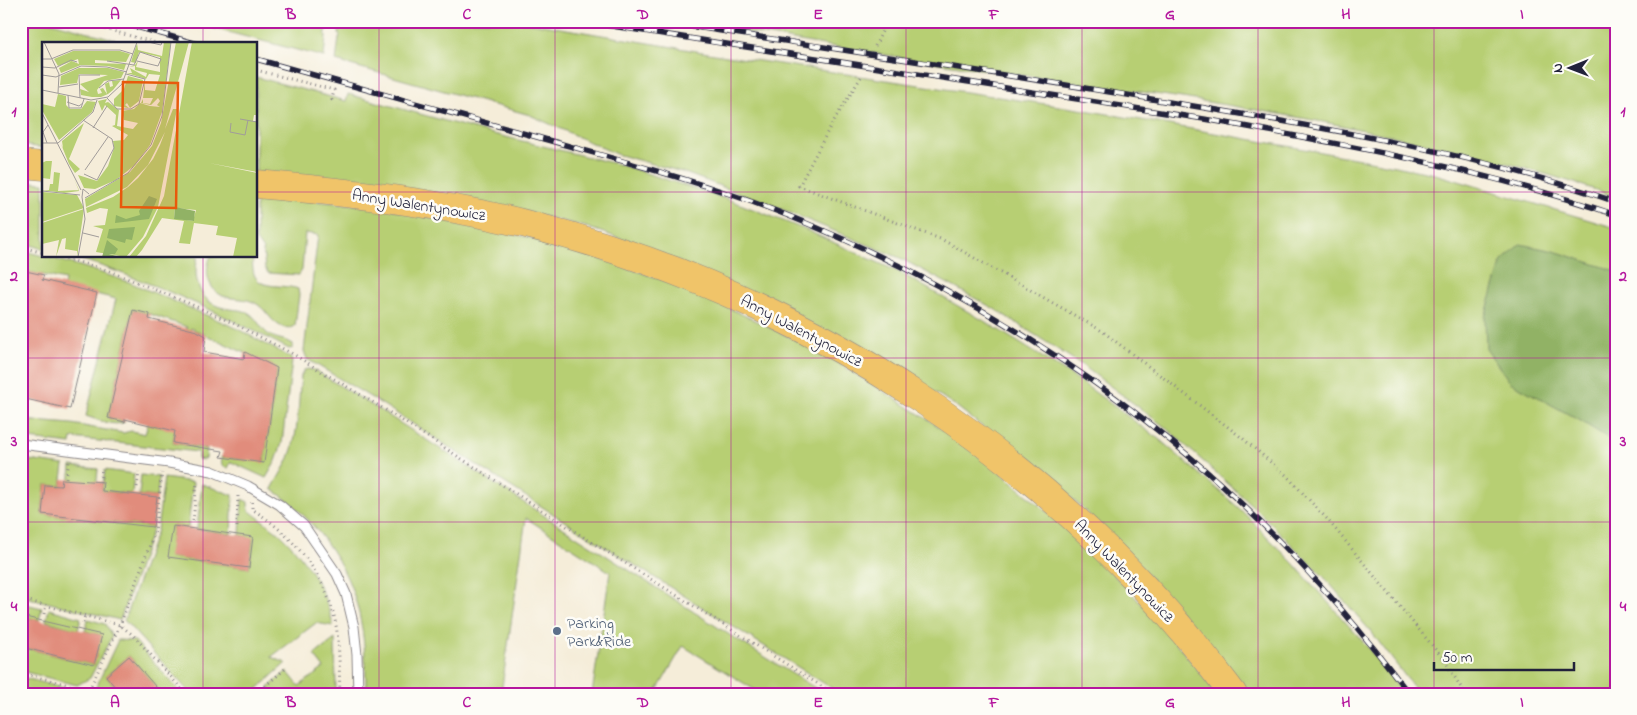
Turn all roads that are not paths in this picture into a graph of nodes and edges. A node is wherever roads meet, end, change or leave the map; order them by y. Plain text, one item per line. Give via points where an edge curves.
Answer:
1 (21, 164) edge
2 (42, 166) edge
3 (258, 184) edge
4 (21, 444) edge
5 (358, 694) edge
6 (1233, 694) edge

1 - 2 main road
3 - 6 main road, Anny Walentynowicz via 414,201 543,229 620,251 688,276 816,335 941,412 1048,494 1137,579 1188,636
4 - 5 lane via 212,471 248,486 280,505 304,526 316,542 346,594 354,627

